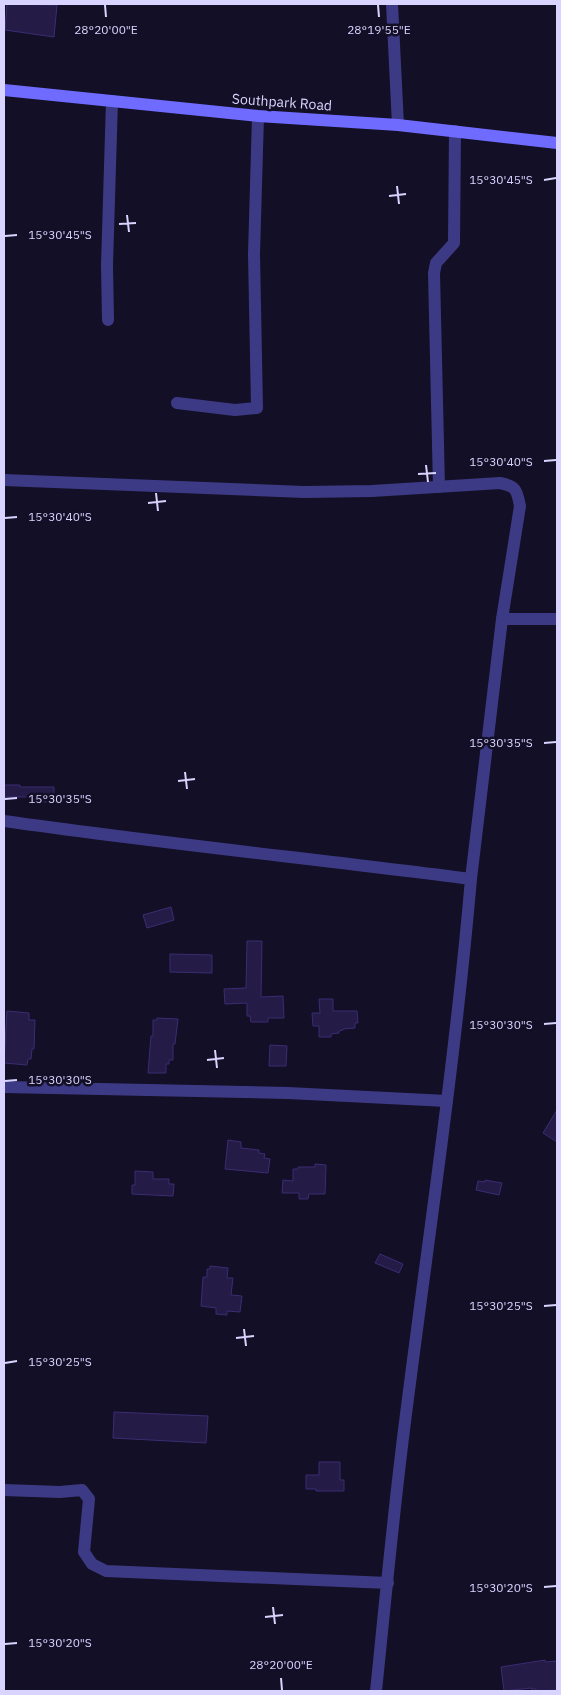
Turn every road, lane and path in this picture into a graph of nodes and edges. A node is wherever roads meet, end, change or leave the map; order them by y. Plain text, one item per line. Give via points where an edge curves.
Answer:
1 (392, 4) edge
2 (4, 90) edge
3 (112, 101) junction
4 (258, 116) junction
5 (398, 125) junction
6 (455, 131) junction
7 (557, 143) edge
8 (108, 320) dead end
9 (177, 403) dead end
10 (4, 480) edge
11 (439, 487) junction
12 (502, 619) junction
13 (557, 619) edge
14 (4, 821) edge
15 (471, 879) junction
16 (4, 1087) edge
17 (447, 1101) junction
18 (4, 1490) edge
19 (388, 1583) junction
20 (376, 1691) edge

1 - 5 street
2 - 3 street, Southpark Road
3 - 4 street, Southpark Road
3 - 8 street
4 - 5 street, Southpark Road
4 - 9 street via 254,254 257,408 235,410
5 - 6 street, Southpark Road
6 - 7 street, Southpark Road
6 - 11 street via 454,243 436,263 434,273
10 - 11 street via 304,492
11 - 12 street via 500,483 511,486 518,493 520,506
12 - 13 street
12 - 15 street
14 - 15 street
15 - 17 street
16 - 17 street via 288,1093
17 - 19 street via 404,1431
18 - 19 street via 82,1490 88,1499 84,1552 92,1564 106,1571
19 - 20 street

